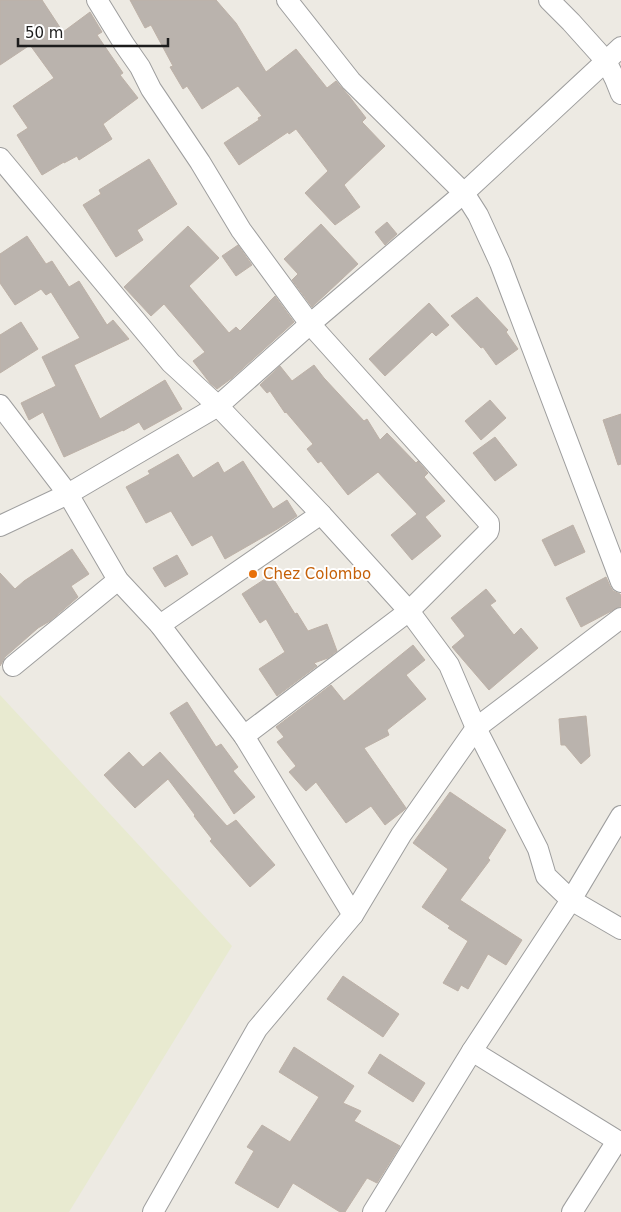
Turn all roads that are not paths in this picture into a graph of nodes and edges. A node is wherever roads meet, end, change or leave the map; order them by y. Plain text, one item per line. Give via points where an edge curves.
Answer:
1 (98, 0) edge
2 (549, 0) edge
3 (290, 1) edge
4 (621, 47) edge
5 (606, 61) junction
6 (621, 94) edge
7 (0, 158) edge
8 (464, 193) junction
9 (310, 324) junction
10 (0, 405) edge
11 (218, 406) junction
12 (68, 494) junction
13 (321, 514) junction
14 (0, 526) edge
15 (118, 580) junction
16 (621, 582) edge
17 (409, 611) junction
18 (621, 618) edge
19 (160, 625) junction
20 (13, 666) dead end
21 (476, 728) junction
22 (244, 736) junction
23 (621, 816) edge
24 (572, 900) junction
25 (352, 915) junction
26 (621, 929) edge
27 (472, 1051) junction
28 (619, 1142) edge
29 (153, 1212) edge
30 (373, 1212) edge
31 (572, 1212) edge

1 - 9 street via 241,230
2 - 5 street
3 - 8 street via 351,81
4 - 5 street
5 - 6 street
5 - 8 street
7 - 11 street via 171,363
8 - 9 street
8 - 16 street via 500,263
9 - 11 street
9 - 17 street via 489,523 488,532
10 - 12 street
11 - 12 street
11 - 13 street
12 - 14 street
12 - 15 street
13 - 17 street
13 - 19 street
15 - 19 street
15 - 20 street
17 - 21 street via 449,666
17 - 22 street
18 - 21 street
19 - 22 street
21 - 24 street via 538,848 546,876
21 - 25 street via 401,835
22 - 25 street
23 - 24 street
24 - 26 street
24 - 27 street
25 - 29 street via 257,1029
27 - 28 street
27 - 30 street
28 - 31 street

